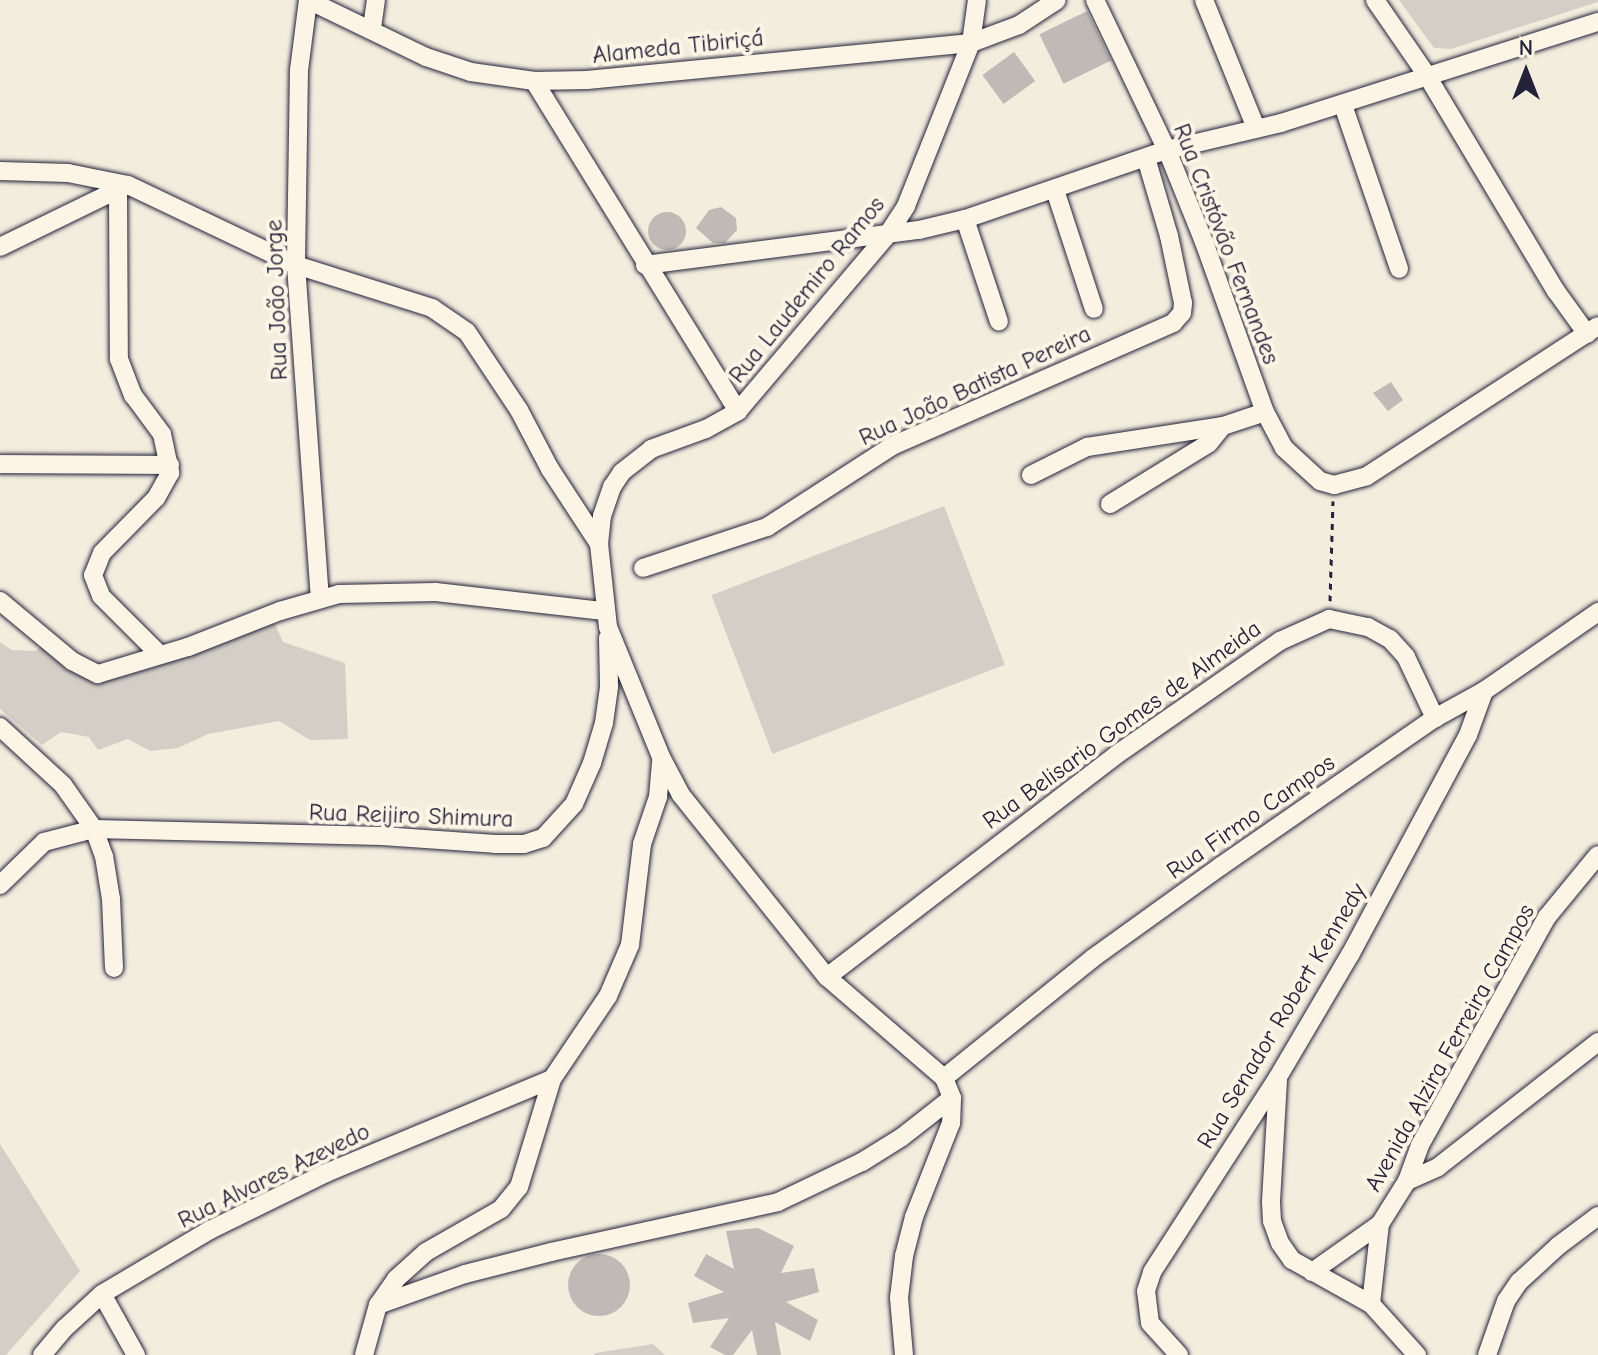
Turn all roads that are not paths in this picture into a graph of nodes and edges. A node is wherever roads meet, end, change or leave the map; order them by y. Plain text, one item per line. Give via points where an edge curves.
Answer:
1 (308, 0) edge
2 (376, 0) edge
3 (977, 0) edge
4 (1057, 0) edge
5 (1095, 0) edge
6 (1204, 0) edge
7 (1375, 0) edge
8 (1598, 22) edge
9 (372, 28) junction
10 (971, 43) junction
11 (1426, 74) junction
12 (534, 81) junction
13 (1343, 105) junction
14 (1256, 128) junction
15 (1167, 150) junction
16 (1146, 158) junction
17 (0, 171) edge
18 (123, 188) junction
19 (1055, 190) junction
20 (965, 219) junction
21 (888, 234) junction
22 (0, 247) edge
23 (296, 265) junction
24 (645, 265) junction
25 (1399, 269) dead end
26 (1094, 309) dead end
27 (999, 322) dead end
28 (1593, 330) edge
29 (738, 411) junction
30 (1265, 412) junction
31 (1223, 426) junction
32 (0, 464) edge
33 (170, 465) junction
34 (1031, 475) dead end
35 (1110, 504) dead end
36 (599, 544) junction
37 (643, 568) dead end
38 (320, 598) junction
39 (0, 601) edge
40 (1598, 612) edge
41 (606, 619) junction
42 (160, 655) junction
43 (1484, 691) junction
44 (1435, 718) junction
45 (0, 727) edge
46 (661, 757) junction
47 (94, 829) junction
48 (1598, 855) edge
49 (0, 885) edge
50 (114, 968) dead end
51 (827, 977) junction
52 (1598, 1042) edge
53 (1278, 1077) junction
54 (944, 1078) junction
55 (552, 1079) junction
56 (952, 1098) junction
57 (1407, 1181) junction
58 (1598, 1216) edge
59 (1380, 1224) junction
60 (1312, 1272) junction
61 (102, 1294) junction
62 (1371, 1304) junction
63 (378, 1305) junction
64 (364, 1352) edge
65 (42, 1355) edge
66 (136, 1355) edge
67 (346, 1355) edge
68 (904, 1355) edge
69 (1179, 1355) edge
70 (1417, 1355) edge
71 (1487, 1355) edge

1 - 9 street, Alameda Tibiriçá
1 - 23 street, Rua João Jorge via 299,70
2 - 9 street
3 - 10 street, Rua Laudemiro Ramos
4 - 10 street, Alameda Tibiriçá via 1019,25
5 - 15 street, Rua Cristóvão Fernandes
6 - 14 street
7 - 11 street
8 - 11 street
9 - 12 street, Alameda Tibiriçá via 426,57 471,72
10 - 12 street, Alameda Tibiriçá
10 - 21 street, Rua Laudemiro Ramos via 906,206
11 - 13 street
11 - 28 street via 1556,291
12 - 24 street
13 - 14 street
13 - 25 street
14 - 15 street
15 - 16 street
15 - 30 street, Rua Cristóvão Fernandes
16 - 19 street
16 - 37 street, Rua João Batista Pereira via 1183,303 1173,323 892,446 767,527
17 - 18 street via 68,173
18 - 22 street
18 - 23 street
18 - 33 street via 119,359 133,395 162,434
19 - 20 street
19 - 26 street
20 - 21 street
20 - 27 street
21 - 24 street
21 - 29 street, Rua Laudemiro Ramos
23 - 36 street via 432,308 467,332
23 - 38 street, Rua João Jorge
24 - 29 street
28 - 30 street, Rua Cristóvão Fernandes via 1367,476 1334,485 1306,471 1284,448
29 - 36 street, Rua Laudemiro Ramos via 651,449 622,472 602,516
30 - 31 street
31 - 34 street via 1087,447
31 - 35 street via 1209,443
32 - 33 street
33 - 42 street via 156,498 102,553 93,575 101,596
36 - 41 street
38 - 41 street via 436,592
38 - 42 street
39 - 42 street via 93,674
40 - 43 street, Rua Firmo Campos
41 - 46 street
41 - 47 street, Rua Reijiro Shimura via 609,686 604,723 574,804 543,838 495,844
43 - 44 street, Rua Firmo Campos
43 - 53 street, Rua Senador Robert Kennedy via 1468,735 1427,813
44 - 51 street, Rua Belisario Gomes de Almeida via 1406,657 1390,639 1368,627 1329,619 1280,641 1116,755
44 - 54 street, Rua Firmo Campos via 1093,958
45 - 47 street via 63,785
46 - 51 street via 699,821
46 - 55 street via 658,797 642,844 630,945 608,996
47 - 49 street, Rua Reijiro Shimura via 44,842
47 - 50 street via 111,899
48 - 57 street, Avenida Alzira Ferreira Campos via 1573,880 1530,944 1420,1145
51 - 54 street
52 - 57 street via 1438,1167
53 - 60 street via 1272,1221 1292,1260
53 - 69 street, Rua Senador Robert Kennedy via 1152,1272 1146,1291 1150,1323
54 - 56 street
55 - 61 street, Rua Alvares Azevedo via 326,1173 210,1230
55 - 63 street via 519,1187 510,1200 413,1262
56 - 63 street via 862,1162 778,1202 465,1274
56 - 68 street via 951,1123 904,1256 899,1298
57 - 59 street, Avenida Alzira Ferreira Campos
58 - 71 street via 1519,1282 1506,1301
59 - 60 street
59 - 62 street, Avenida Alzira Ferreira Campos
60 - 62 street
61 - 65 street, Rua Alvares Azevedo
61 - 66 street
62 - 70 street
63 - 64 street
64 - 67 street

